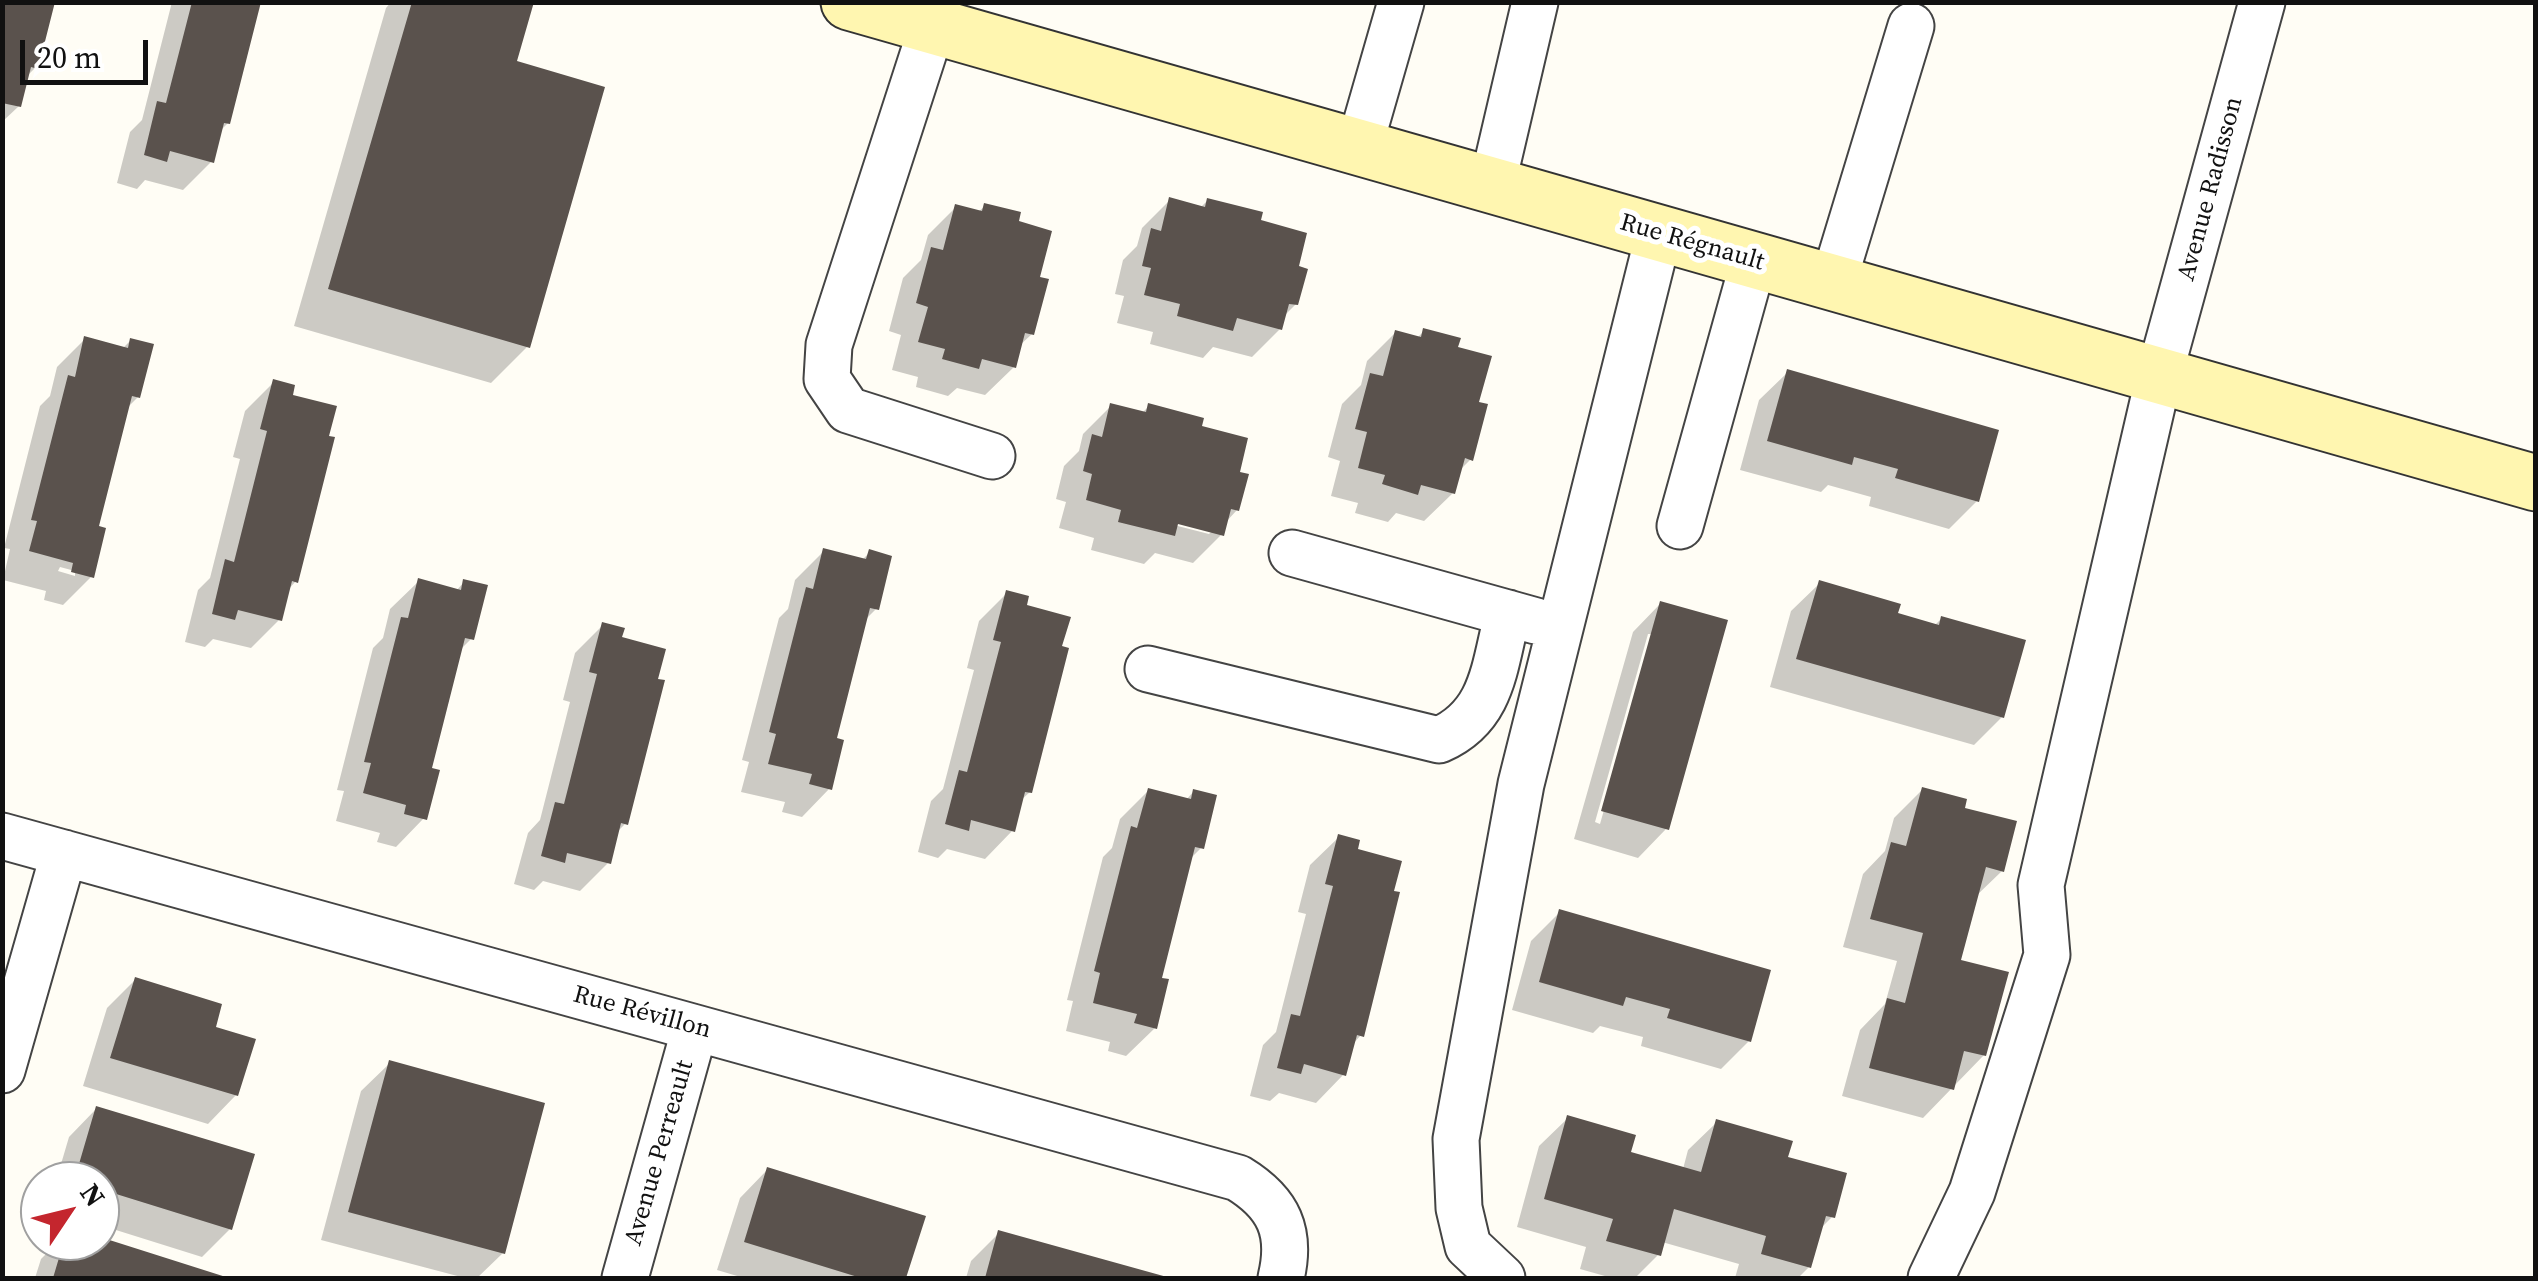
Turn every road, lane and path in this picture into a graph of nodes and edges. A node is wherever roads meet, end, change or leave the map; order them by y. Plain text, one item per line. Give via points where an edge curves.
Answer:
1 (849, 2) edge
2 (1401, 2) edge
3 (1535, 2) edge
4 (2262, 2) edge
5 (954, 21) edge
6 (1911, 26) dead end
7 (1359, 148) junction
8 (1492, 186) junction
9 (1659, 234) junction
10 (1754, 260) junction
11 (1833, 283) junction
12 (2159, 376) junction
13 (992, 456) dead end
14 (2536, 483) edge
15 (1680, 526) dead end
16 (1292, 553) dead end
17 (1508, 613) junction
18 (1560, 628) junction
19 (1148, 669) dead end
20 (2, 836) edge
21 (64, 853) junction
22 (695, 1028) junction
23 (2, 1070) edge
24 (625, 1278) edge
25 (1281, 1278) edge
26 (1502, 1278) edge
27 (1930, 1278) edge

1 - 5 street, Rue Régnault
2 - 7 street
3 - 8 street
4 - 12 street, Avenue Radisson
5 - 7 street, Rue Régnault
5 - 13 street via 829,344 827,380 848,410
6 - 11 street
7 - 8 street, Rue Régnault
8 - 9 street, Rue Régnault
9 - 10 street, Rue Régnault
9 - 18 street
10 - 11 street, Rue Régnault
10 - 15 street
11 - 12 street, Rue Régnault
12 - 14 street, Rue Régnault
12 - 27 street, Avenue Radisson via 2042,884 2047,955 1972,1192
16 - 17 street
17 - 18 street
17 - 19 street via 1486,699 1460,731 1439,740
18 - 26 street via 1521,784 1456,1139 1468,1246
20 - 21 street, Rue Révillon
21 - 22 street, Rue Révillon
21 - 23 street
22 - 24 street, Avenue Perreault
22 - 25 street, Rue Révillon via 1238,1178 1263,1193 1280,1220 1286,1254

